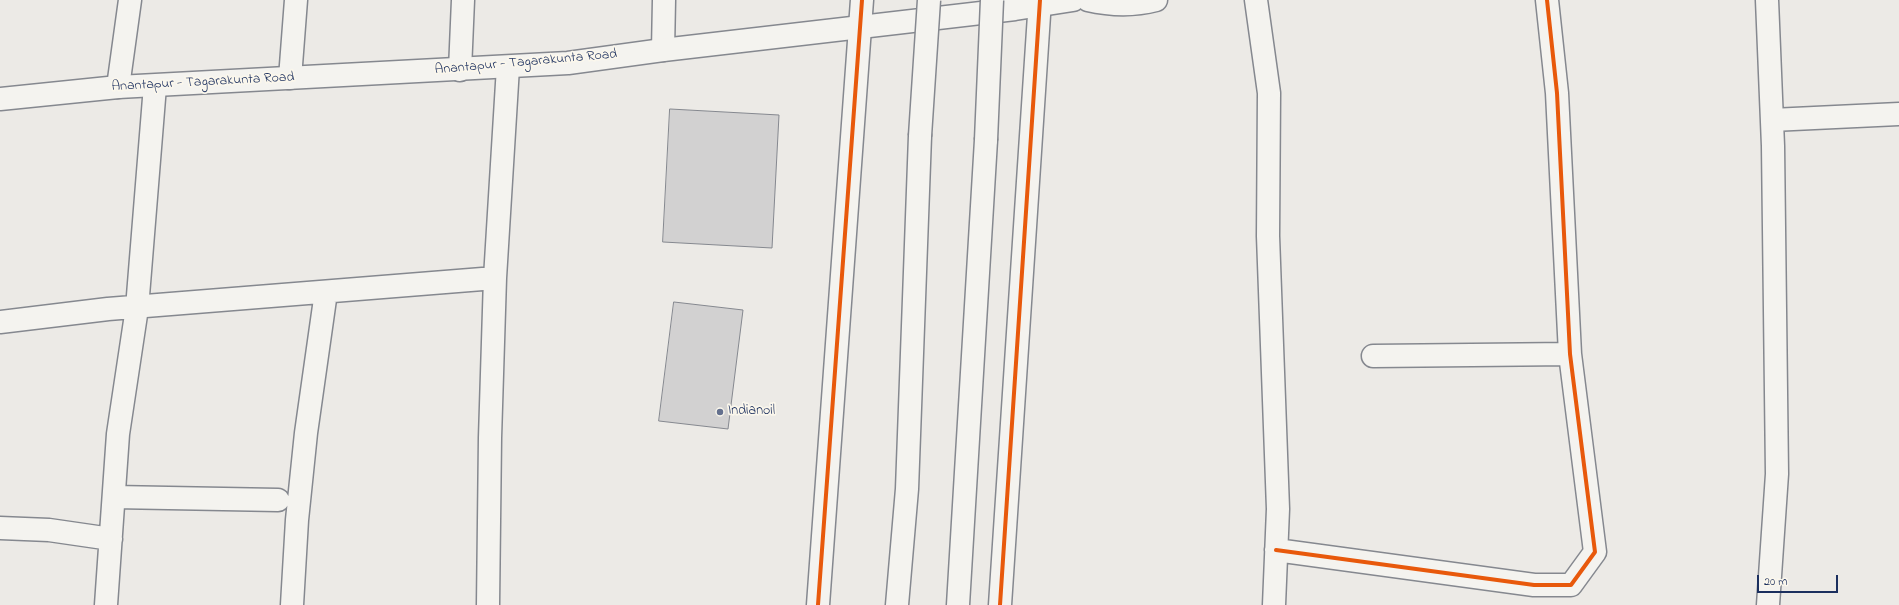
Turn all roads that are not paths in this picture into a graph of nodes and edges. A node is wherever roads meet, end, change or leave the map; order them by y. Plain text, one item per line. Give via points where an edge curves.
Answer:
1 (130, 0) edge
2 (296, 0) edge
3 (463, 0) edge
4 (664, 0) edge
5 (862, 0) edge
6 (930, 0) edge
7 (992, 0) edge
8 (1073, 0) edge
9 (1088, 0) edge
10 (1156, 0) edge
11 (1256, 0) edge
12 (1547, 0) edge
13 (1767, 0) edge
14 (1040, 3) edge
15 (859, 28) junction
16 (663, 50) junction
17 (508, 67) junction
18 (460, 70) junction
19 (290, 78) junction
20 (155, 86) junction
21 (118, 87) junction
22 (0, 99) edge
23 (1899, 114) edge
24 (1772, 120) junction
25 (495, 278) junction
26 (326, 292) junction
27 (137, 308) junction
28 (0, 322) edge
29 (1570, 354) junction
30 (1373, 356) dead end
31 (114, 497) junction
32 (278, 500) dead end
33 (0, 528) edge
34 (112, 539) junction
35 (1276, 550) junction
36 (106, 605) edge
37 (292, 605) edge
38 (488, 605) edge
39 (818, 605) edge
40 (897, 605) edge
41 (958, 605) edge
42 (1000, 605) edge
43 (1274, 605) edge
44 (1768, 605) edge

1 - 21 main road
2 - 19 main road
3 - 18 main road
4 - 16 main road
5 - 15 main road
6 - 40 main road, bridge via 920,136 907,489
7 - 41 main road, bridge
8 - 14 main road, Anantapur - Tagarakunta Road
9 - 10 main road via 1107,4 1144,3
11 - 35 main road via 1269,93 1268,236 1278,509
12 - 29 main road via 1557,94
13 - 24 main road
14 - 15 main road, Anantapur - Tagarakunta Road
14 - 42 main road
15 - 16 main road, Anantapur - Tagarakunta Road
15 - 39 main road
16 - 17 main road, Anantapur - Tagarakunta Road via 568,63
17 - 18 main road, Anantapur - Tagarakunta Road
17 - 25 main road
18 - 19 main road, Anantapur - Tagarakunta Road
19 - 20 main road, Anantapur - Tagarakunta Road
20 - 21 main road, Anantapur - Tagarakunta Road
20 - 27 main road
21 - 22 main road, Anantapur - Tagarakunta Road
23 - 24 main road
24 - 44 main road via 1776,474
25 - 26 main road
25 - 38 main road
26 - 27 main road
26 - 37 main road via 306,433
27 - 28 main road
27 - 31 main road via 118,434
29 - 30 main road
29 - 35 main road via 1595,552 1571,585 1534,585
31 - 32 main road
31 - 34 main road
33 - 34 main road via 49,530
34 - 36 main road
35 - 43 main road

